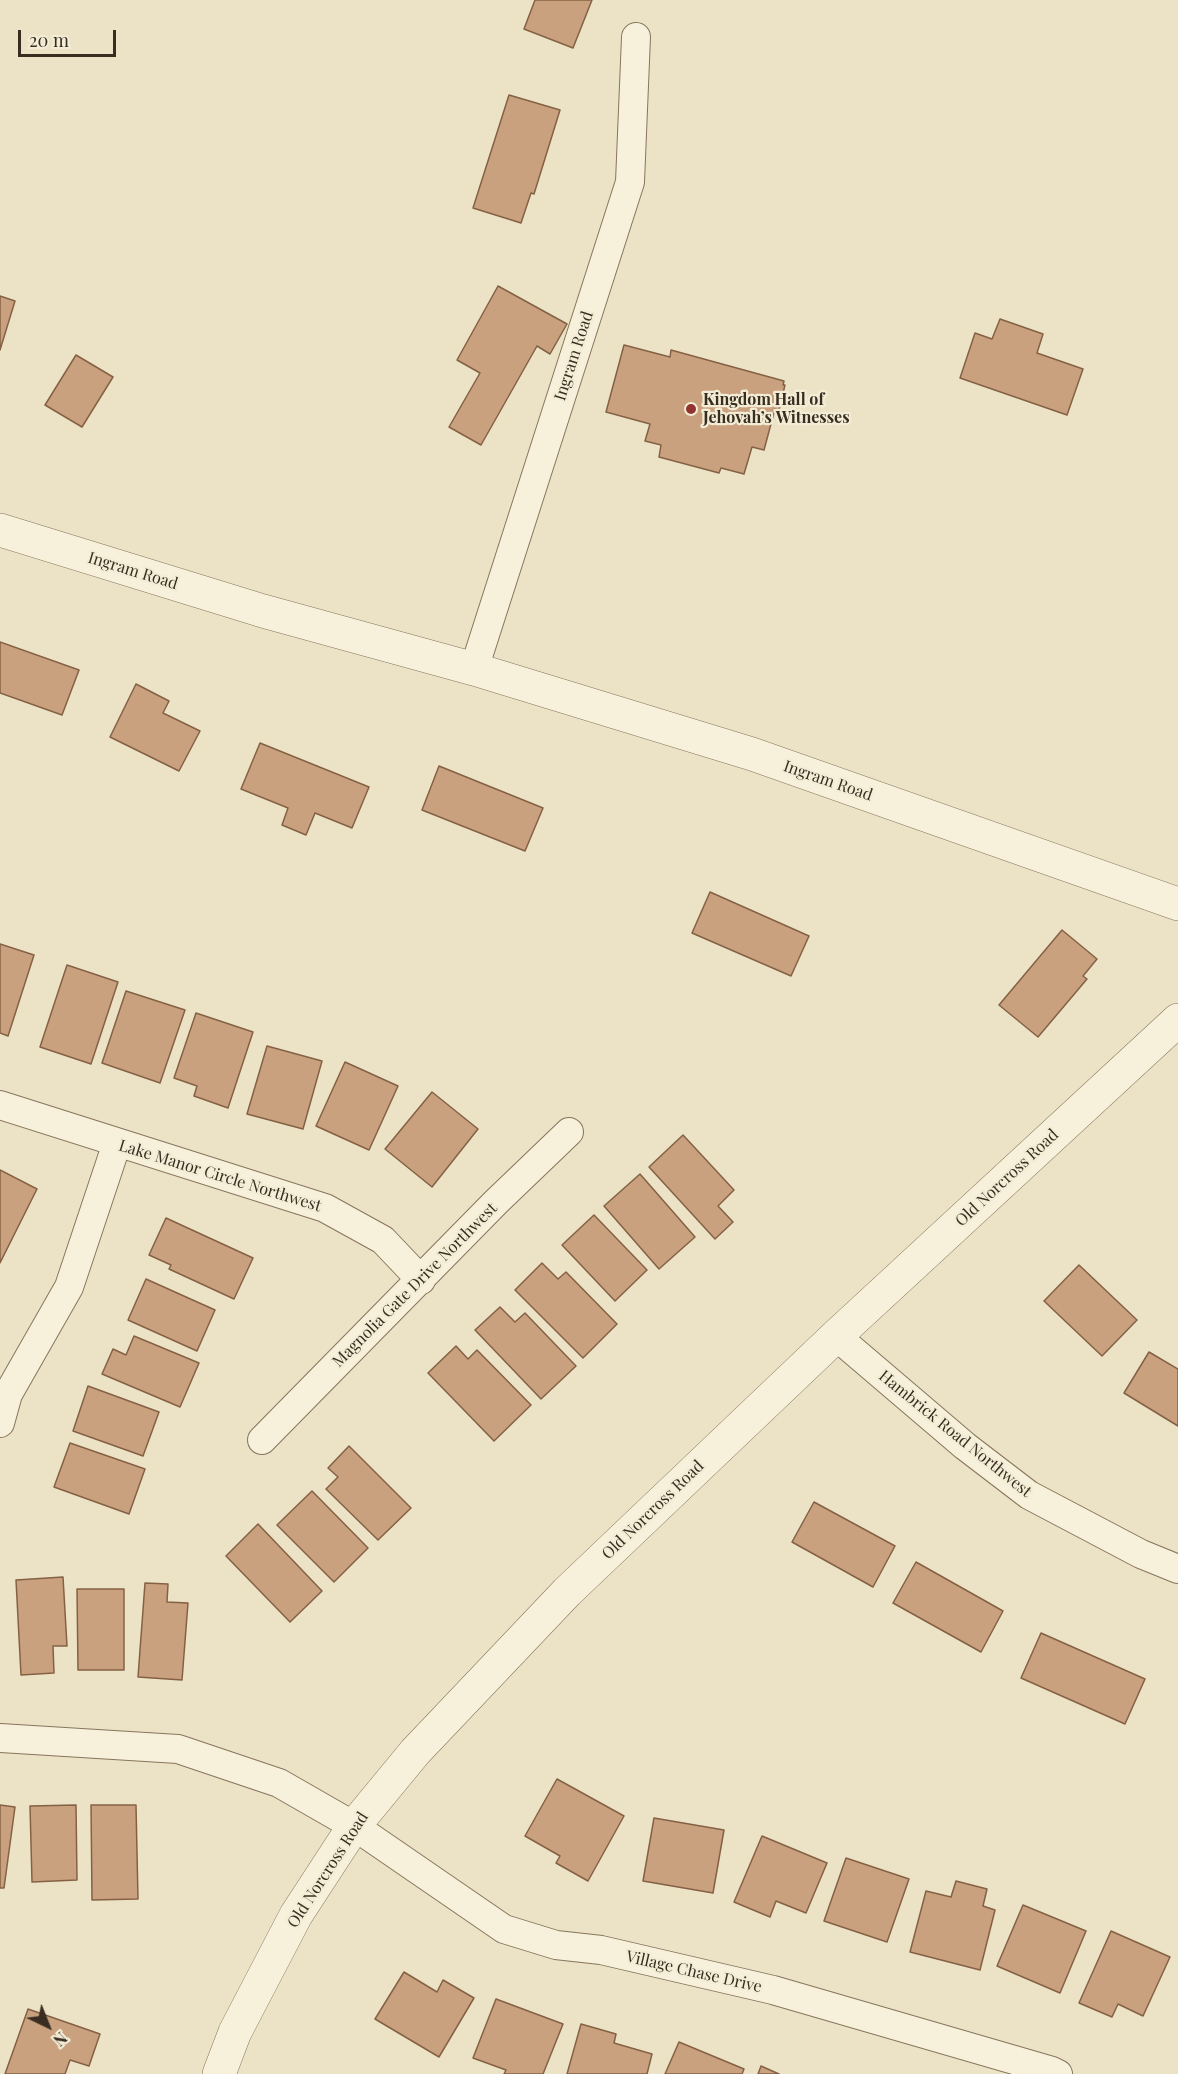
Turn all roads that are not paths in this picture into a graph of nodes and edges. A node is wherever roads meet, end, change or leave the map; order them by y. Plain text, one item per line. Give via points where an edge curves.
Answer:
1 (636, 37) dead end
2 (0, 530) edge
3 (474, 669) junction
4 (1177, 904) edge
5 (1178, 1020) edge
6 (0, 1105) edge
7 (569, 1132) dead end
8 (117, 1143) junction
9 (421, 1280) junction
10 (836, 1336) junction
11 (0, 1423) edge
12 (262, 1440) dead end
13 (1178, 1569) edge
14 (0, 1738) edge
15 (354, 1826) junction
16 (219, 2074) edge
17 (1058, 2074) edge

1 - 3 street, Ingram Road via 630,182
2 - 3 street, Ingram Road via 263,611
3 - 4 street, Ingram Road via 752,754
5 - 10 street, Old Norcross Road
6 - 8 street, Lake Manor Circle Northwest
7 - 9 street, Magnolia Gate Drive Northwest
8 - 9 street, Lake Manor Circle Northwest via 325,1208 384,1240
8 - 11 street via 69,1287 8,1394
9 - 12 street, Magnolia Gate Drive Northwest
10 - 13 street, Hambrick Road Northwest via 1029,1495 1141,1554
10 - 15 street, Old Norcross Road via 567,1592 415,1752
14 - 15 street, Village Chase Drive via 178,1749 279,1783
15 - 16 street, Old Norcross Road via 296,1915 235,2032
15 - 17 street, Village Chase Drive via 504,1929 556,1945 602,1950 773,1990

